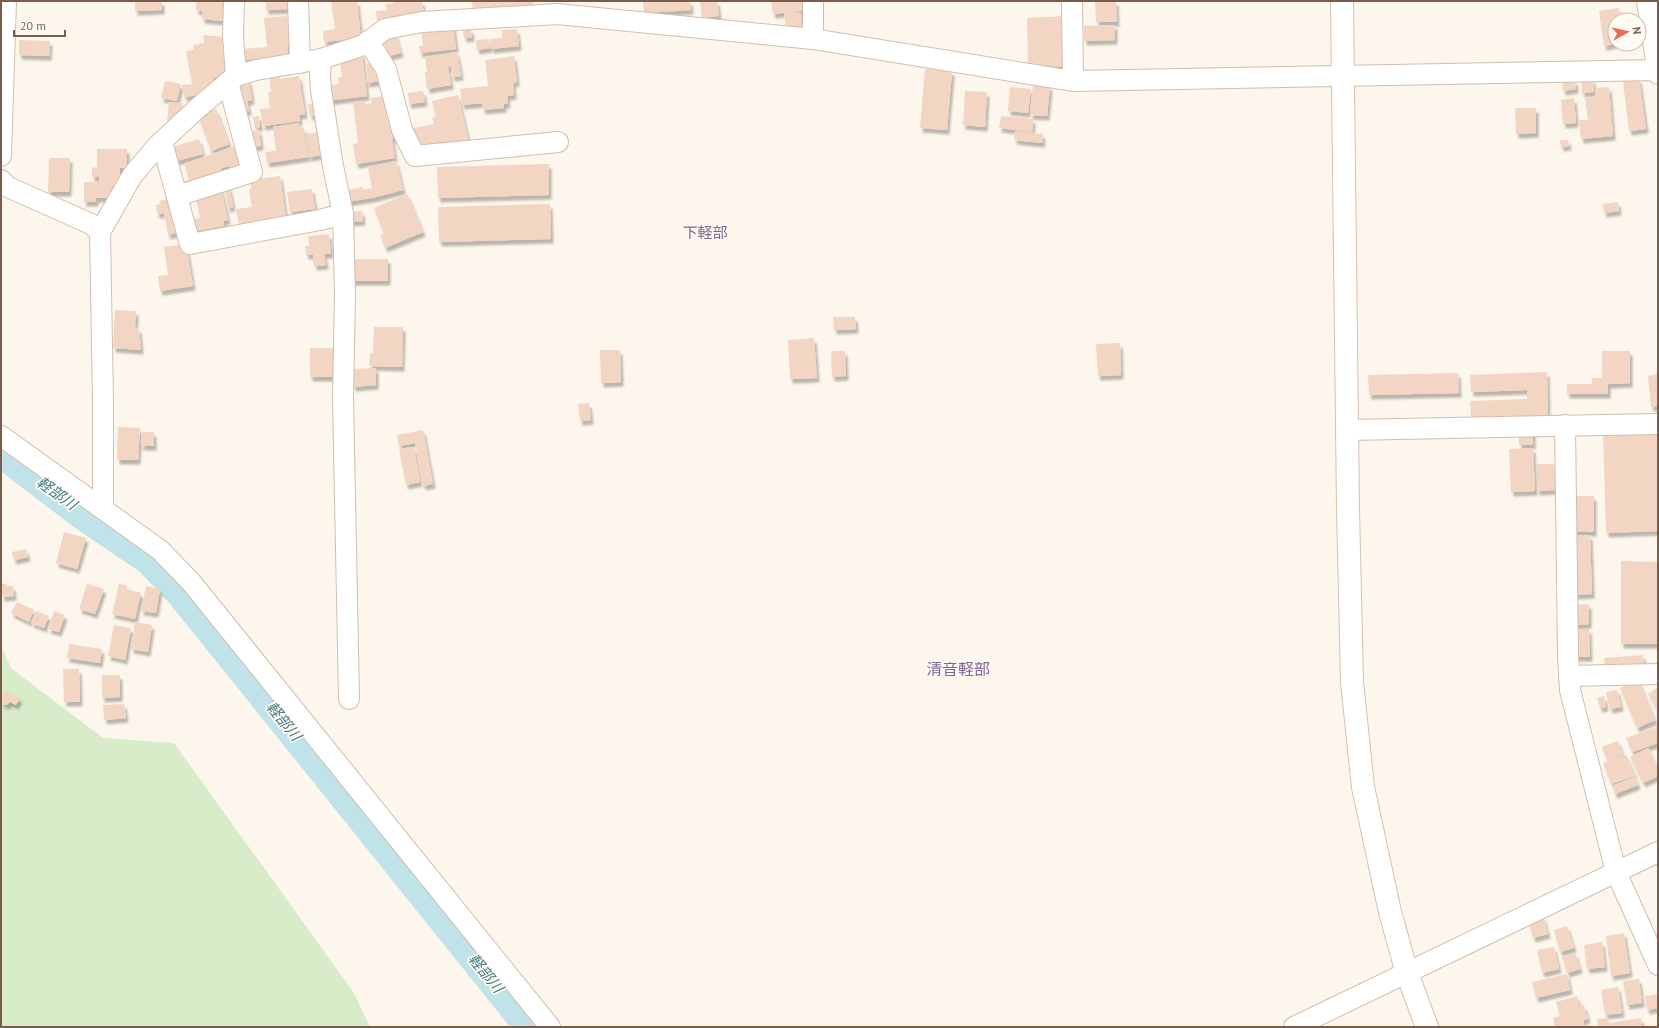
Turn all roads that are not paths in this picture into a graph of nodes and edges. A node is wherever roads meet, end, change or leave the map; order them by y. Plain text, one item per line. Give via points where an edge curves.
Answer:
1 (6, 1) edge
2 (234, 1) edge
3 (298, 1) edge
4 (813, 1) edge
5 (1072, 1) edge
6 (1342, 1) edge
7 (1647, 1) edge
8 (813, 39) junction
9 (368, 41) junction
10 (321, 59) junction
11 (300, 63) junction
12 (1658, 71) edge
13 (1343, 76) junction
14 (232, 79) junction
15 (1073, 81) junction
16 (162, 142) junction
17 (558, 142) dead end
18 (1, 156) edge
19 (1, 180) edge
20 (177, 196) junction
21 (343, 214) junction
22 (100, 232) junction
23 (1658, 424) edge
24 (1565, 425) junction
25 (1348, 430) junction
26 (1, 436) edge
27 (103, 509) junction
28 (1658, 674) edge
29 (1570, 676) junction
30 (349, 700) dead end
31 (1658, 852) edge
32 (1616, 872) junction
33 (1658, 965) edge
34 (1406, 973) junction
35 (550, 1027) edge
36 (1294, 1027) edge
37 (1427, 1027) edge

1 - 18 street
2 - 14 street
3 - 11 street
4 - 8 street
5 - 15 street
6 - 13 street
7 - 12 street
8 - 9 street via 556,14 422,22 385,29
8 - 15 street
9 - 10 street via 364,45
9 - 17 street via 386,69 402,130 415,156
10 - 11 street
10 - 21 street via 321,90
11 - 14 street via 256,70
12 - 13 street
13 - 15 street
13 - 25 street
14 - 16 street
14 - 20 street via 252,172
16 - 20 street
16 - 22 street via 132,176
19 - 22 street via 8,186 91,224
20 - 21 street via 190,244
21 - 30 street via 343,397
22 - 27 street
23 - 24 street
24 - 25 street
24 - 29 street
25 - 34 street via 1352,682 1363,788
26 - 27 street
27 - 35 street via 160,550 191,582
28 - 29 street
29 - 32 street via 1570,690
31 - 32 street
32 - 33 street
32 - 34 street
34 - 36 street
34 - 37 street

